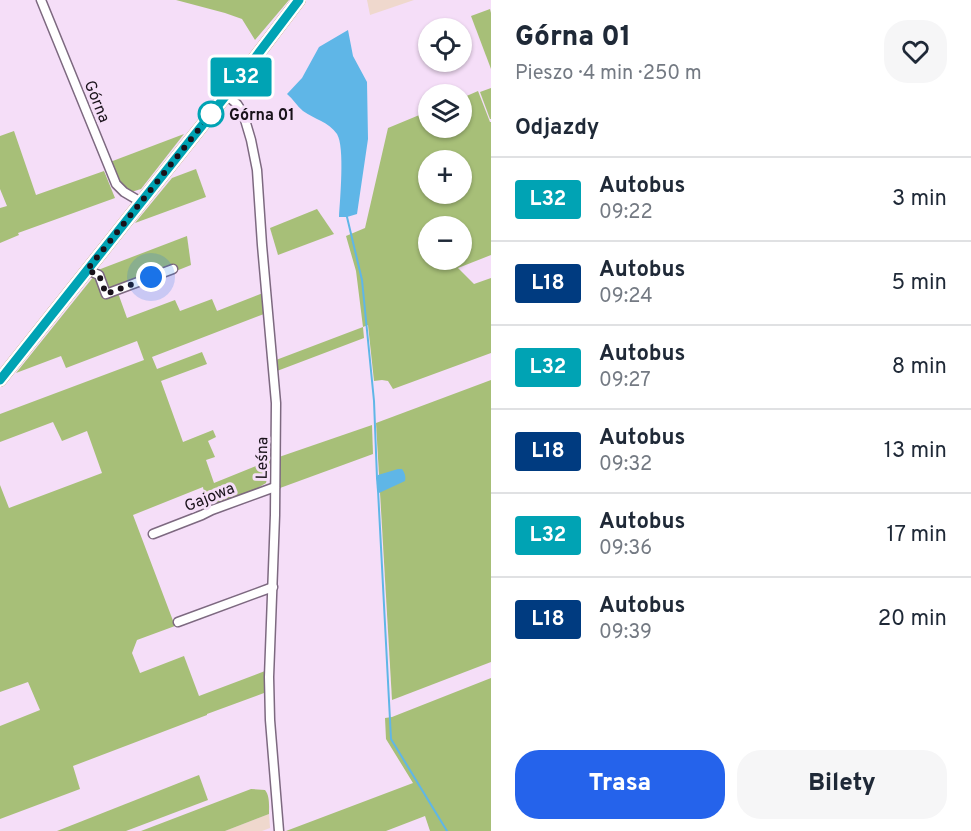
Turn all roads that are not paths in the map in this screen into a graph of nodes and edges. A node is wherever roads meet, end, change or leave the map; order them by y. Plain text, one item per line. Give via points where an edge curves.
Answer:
1 (41, 0) edge
2 (299, 0) edge
3 (226, 95) junction
4 (141, 202) junction
5 (173, 269) dead end
6 (87, 270) junction
7 (0, 380) edge
8 (275, 487) junction
9 (153, 534) dead end
10 (273, 587) junction
11 (178, 622) dead end
12 (279, 831) edge

1 - 4 street, Górna via 116,184
2 - 3 main road
3 - 4 main road
3 - 8 street, Leśna via 243,113 258,176 276,403
4 - 6 main road
5 - 6 street via 106,294 99,275
6 - 7 main road
8 - 9 street, Gajowa
8 - 10 street, Leśna
10 - 11 street
10 - 12 street, Leśna via 270,697

